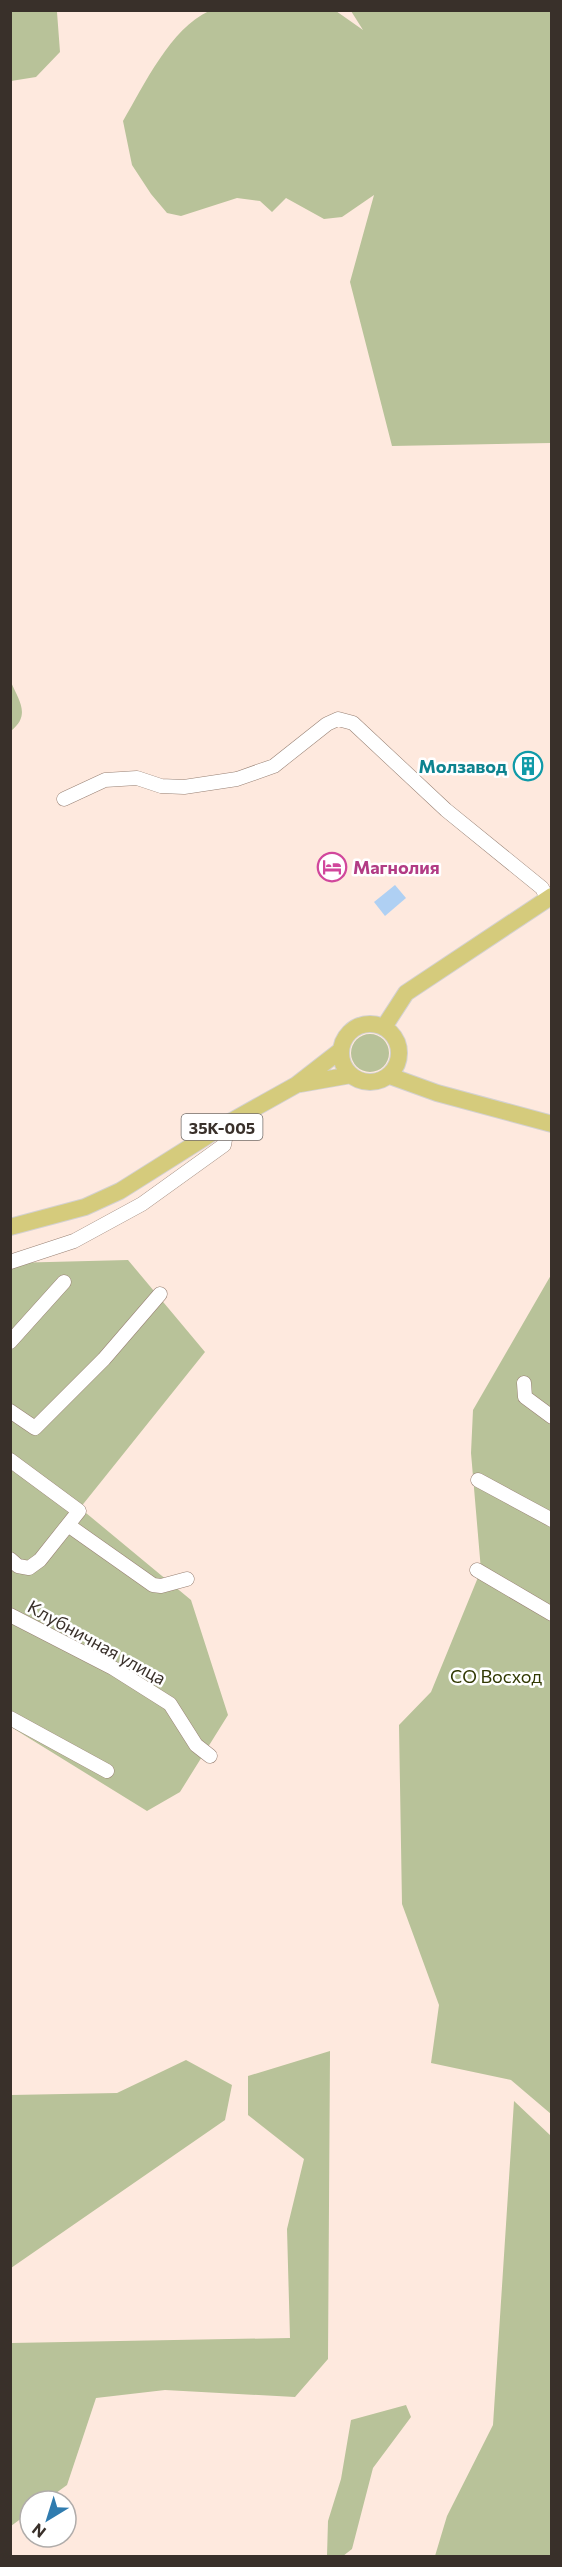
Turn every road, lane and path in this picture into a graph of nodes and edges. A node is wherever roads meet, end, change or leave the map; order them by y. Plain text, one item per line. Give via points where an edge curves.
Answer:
1 (64, 799) dead end
2 (549, 897) edge
3 (384, 1027) junction
4 (341, 1050) junction
5 (351, 1075) junction
6 (390, 1076) junction
7 (296, 1085) junction
8 (228, 1123) junction
9 (552, 1124) edge
10 (10, 1227) edge
11 (10, 1262) edge
12 (64, 1282) dead end
13 (160, 1294) dead end
14 (10, 1342) edge
15 (524, 1383) dead end
16 (10, 1411) edge
17 (552, 1417) edge
18 (10, 1460) edge
19 (478, 1480) dead end
20 (552, 1520) edge
21 (68, 1525) junction
22 (10, 1559) edge
23 (477, 1570) dead end
24 (187, 1579) dead end
25 (552, 1614) edge
26 (10, 1615) edge
27 (10, 1718) edge
28 (210, 1756) dead end
29 (107, 1771) dead end

1 - 2 street via 105,780 137,778 161,786 184,787 237,779 274,766 327,724 345,719
2 - 3 main road via 406,993
3 - 4 main road, 35К-005 via 365,1024 357,1028 349,1033
3 - 6 main road via 397,1041 399,1059
4 - 5 main road
4 - 7 main road, 35К-005
5 - 6 main road, 35К-005 via 363,1082 377,1082
5 - 7 main road, 35К-005
6 - 9 main road
7 - 8 main road, 35К-005
8 - 10 main road, 35К-005 via 120,1191 85,1207
8 - 11 street via 224,1145 142,1204 74,1241
12 - 14 street
13 - 16 street via 104,1359 35,1428
15 - 17 street via 525,1397
18 - 21 street via 79,1511
19 - 20 street
21 - 22 street via 29,1568
21 - 24 street via 153,1585
23 - 25 street
26 - 28 street, Клубничная улица via 113,1668 170,1704 196,1745
27 - 29 street

